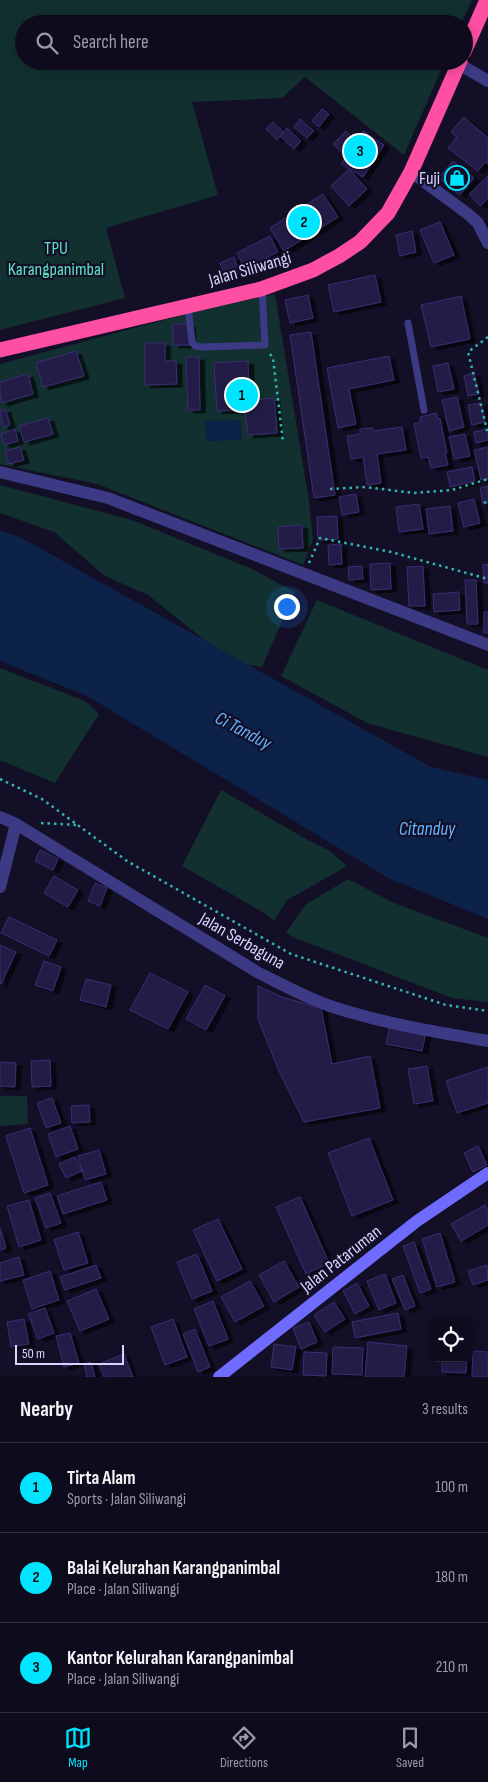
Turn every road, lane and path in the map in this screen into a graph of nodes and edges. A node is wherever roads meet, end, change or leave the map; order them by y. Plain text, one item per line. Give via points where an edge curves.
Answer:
1 (487, 0) edge
2 (473, 32) edge
3 (473, 68) edge
4 (456, 70) edge
5 (488, 80) edge
6 (411, 172) junction
7 (488, 243) edge
8 (262, 289) junction
9 (188, 306) junction
10 (408, 323) dead end
11 (488, 337) edge
12 (0, 350) edge
13 (272, 358) dead end
14 (424, 410) dead end
15 (488, 434) edge
16 (283, 442) dead end
17 (0, 472) edge
18 (488, 479) edge
19 (330, 489) dead end
20 (488, 501) edge
21 (484, 503) dead end
22 (304, 574) junction
23 (488, 579) edge
24 (488, 645) edge
25 (0, 780) edge
26 (0, 817) edge
27 (39, 823) dead end
28 (16, 824) junction
29 (78, 825) junction
30 (0, 887) edge
31 (488, 1011) edge
32 (488, 1041) edge
33 (488, 1173) edge
34 (219, 1377) edge
35 (229, 1377) edge

1 - 2 highway, Jalan Siliwangi
3 - 5 street
4 - 6 highway, Jalan Siliwangi
6 - 7 street via 478,223
6 - 8 highway, Jalan Siliwangi via 388,213 360,242 313,270
8 - 9 highway, Jalan Siliwangi
8 - 9 lane via 265,345 195,346
9 - 12 highway, Jalan Siliwangi
10 - 14 lane
11 - 15 path via 468,352
13 - 16 path
17 - 22 street via 108,498
18 - 19 path via 452,490 414,493 365,487
20 - 21 path
22 - 23 path via 320,538 392,552
22 - 24 street
25 - 29 path via 42,799
26 - 28 street, Jalan Serbaguna
27 - 29 path
28 - 30 street
28 - 32 street, Jalan Serbaguna via 257,972 292,990 330,1006 399,1024
29 - 31 path via 127,861 291,954 446,1005
33 - 34 street, Jalan Pataruman via 417,1221
34 - 35 street

